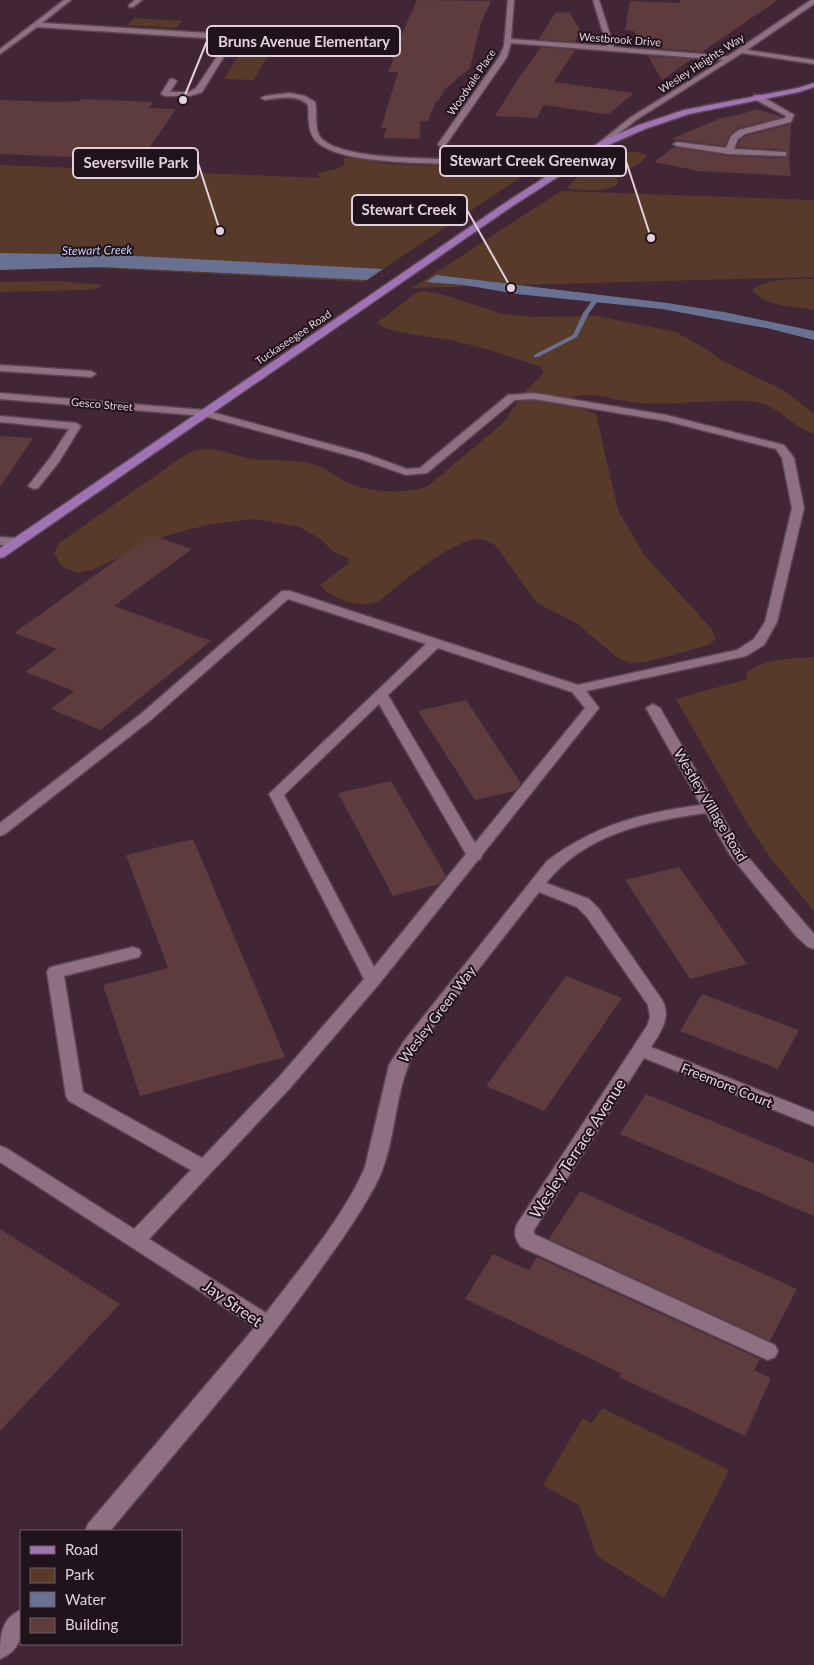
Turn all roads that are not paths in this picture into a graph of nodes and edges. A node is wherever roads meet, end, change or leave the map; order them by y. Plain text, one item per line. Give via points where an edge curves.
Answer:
1 (68, 0) edge
2 (139, 0) edge
3 (511, 0) edge
4 (596, 0) edge
5 (814, 1) edge
6 (131, 6) dead end
7 (36, 25) junction
8 (506, 41) junction
9 (611, 49) junction
10 (742, 50) junction
11 (0, 52) edge
12 (731, 58) junction
13 (814, 62) edge
14 (173, 81) dead end
15 (814, 85) edge
16 (799, 90) junction
17 (814, 91) edge
18 (757, 97) junction
19 (265, 98) dead end
20 (442, 144) dead end
21 (603, 144) junction
22 (677, 144) dead end
23 (729, 152) junction
24 (783, 154) dead end
25 (551, 176) junction
26 (0, 368) edge
27 (90, 374) dead end
28 (0, 396) edge
29 (204, 413) junction
30 (0, 420) edge
31 (34, 486) dead end
32 (0, 541) edge
33 (17, 542) junction
34 (0, 554) edge
35 (436, 642) junction
36 (576, 689) junction
37 (380, 694) junction
38 (653, 708) dead end
39 (710, 808) junction
40 (0, 831) edge
41 (475, 856) junction
42 (537, 885) junction
43 (814, 943) edge
44 (133, 953) dead end
45 (373, 980) junction
46 (640, 1050) junction
47 (814, 1119) edge
48 (0, 1153) edge
49 (204, 1168) junction
50 (137, 1239) junction
51 (269, 1325) junction
52 (768, 1351) dead end
53 (97, 1530) edge
54 (20, 1622) edge
55 (0, 1647) edge

1 - 7 street
2 - 6 street
3 - 8 street, Woodvale Place
4 - 9 street
5 - 10 street, Wesley Heights Way
7 - 11 street
7 - 14 street via 215,36 230,42 199,90 190,94 165,94
8 - 9 street, Westbrook Drive
8 - 20 street, Woodvale Place via 500,62
9 - 12 street, Westbrook Drive
10 - 12 street, Wesley Heights Way
10 - 13 street
12 - 21 street, Wesley Heights Way via 647,108 618,128
15 - 16 main road
16 - 17 main road
16 - 18 main road, Tuckaseegee Road
18 - 21 main road, Tuckaseegee Road via 688,112
18 - 23 street via 786,112 790,115 788,120 742,132 734,138
19 - 25 street via 291,96 309,100 320,142 346,152 383,158 476,163
21 - 25 main road, Tuckaseegee Road
22 - 23 street
23 - 24 street
25 - 29 main road, Tuckaseegee Road
26 - 27 street
28 - 29 street, Gesco Street
29 - 33 main road, Tuckaseegee Road
29 - 36 street, Gesco Street via 362,456 406,472 423,471 512,397 534,396 666,418 780,447 788,458 798,508 771,622 759,642 741,653
30 - 31 street via 76,426
32 - 33 street
33 - 34 main road, Tuckaseegee Road
35 - 36 street
35 - 37 street
35 - 40 street via 286,594 147,716
36 - 41 street via 592,708
37 - 41 street
37 - 45 street via 276,794
38 - 39 street, Westley Village Road
39 - 42 street, Wesley Green Way via 661,815 611,828 569,851 552,865
39 - 43 street, Westley Village Road via 735,852
41 - 45 street
42 - 46 street, Wesley Terrace Avenue via 583,904 593,913 656,1004 658,1017 655,1027
42 - 51 street, Wesley Green Way via 410,1045 398,1065 368,1182
44 - 49 street via 55,972 74,1096
45 - 49 street via 285,1082
46 - 47 street, Freemore Court
46 - 52 street, Wesley Terrace Avenue via 524,1229 524,1236 528,1241
48 - 50 street, Jay Street
49 - 50 street
50 - 51 street, Jay Street
51 - 53 street, Jay Street
54 - 55 street

